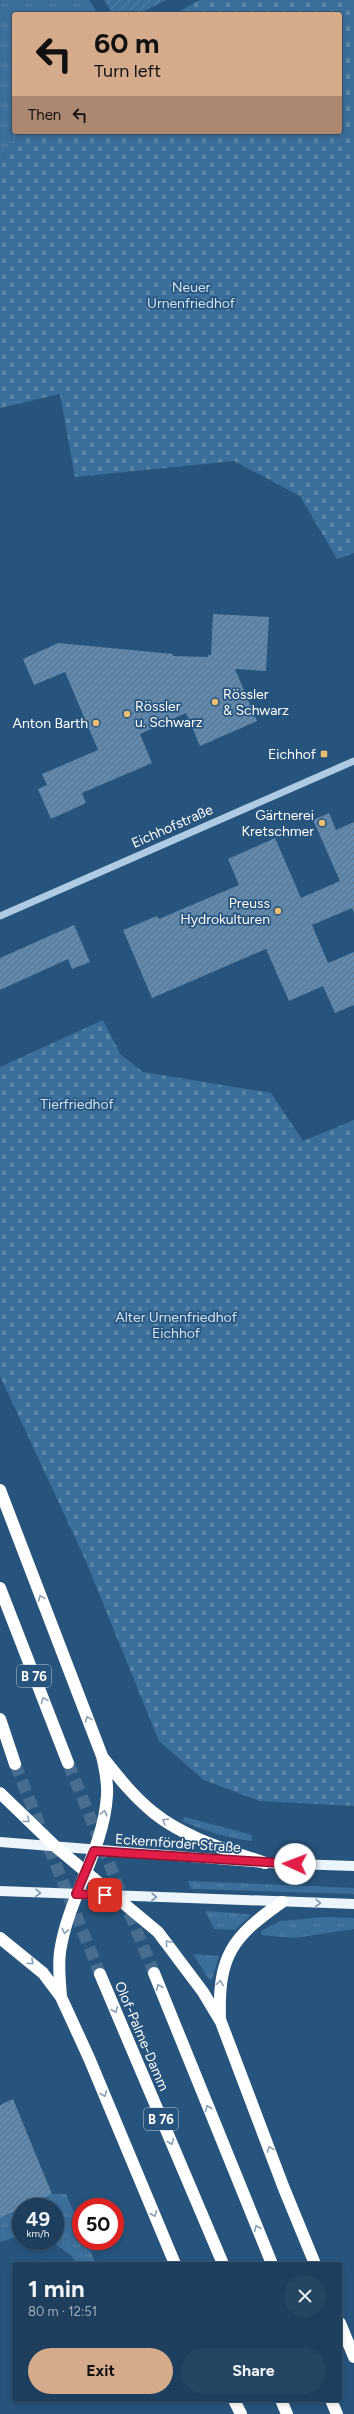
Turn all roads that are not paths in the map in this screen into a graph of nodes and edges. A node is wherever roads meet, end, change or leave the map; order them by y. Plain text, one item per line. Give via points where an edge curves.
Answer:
1 (354, 761) edge
2 (0, 916) edge
3 (0, 1490) edge
4 (0, 1588) edge
5 (0, 1719) edge
6 (102, 1756) junction
7 (68, 1763) tunnel mouth
8 (15, 1764) tunnel mouth
9 (0, 1793) edge
10 (0, 1842) edge
11 (56, 1846) junction
12 (94, 1851) junction
13 (265, 1863) junction
14 (354, 1866) edge
15 (85, 1871) junction
16 (0, 1891) edge
17 (76, 1894) junction
18 (115, 1895) junction
19 (282, 1902) junction
20 (354, 1904) edge
21 (0, 1938) edge
22 (154, 1973) tunnel mouth
23 (100, 1974) tunnel mouth
24 (61, 1997) junction
25 (221, 2022) junction
26 (174, 2262) edge
27 (222, 2262) edge
28 (271, 2262) edge
29 (314, 2262) edge
30 (342, 2328) edge
31 (354, 2357) edge
32 (235, 2402) edge
33 (282, 2402) edge
34 (332, 2402) edge
35 (241, 2414) edge
36 (287, 2414) edge
37 (337, 2414) edge

1 - 2 street, Eichhofstraße
6 -> 3 highway
7 -> 4 highway, B 76
5 - 8 highway
12 -> 6 highway via 108,1794
13 -> 6 highway via 209,1843 164,1820 136,1798
9 -> 11 highway
10 - 11 main road, Eckernförder Straße
11 - 12 main road, Eckernförder Straße
11 - 15 highway
12 - 13 main road, Eckernförder Straße
12 - 15 highway
13 - 14 main road, Eckernförder Straße
15 - 17 highway
15 - 18 highway
16 -> 17 main road
17 - 18 main road
17 -> 24 highway via 60,1951
18 -> 19 main road
25 -> 18 highway via 196,1981 165,1940
19 -> 20 main road
25 -> 19 highway via 219,1989 225,1961 242,1934
21 -> 24 highway via 43,1973
28 -> 22 highway
23 -> 27 highway, Olof-Palme-Damm / B 76
24 -> 26 highway
29 -> 25 highway
30 - 31 highway
32 - 35 highway
33 - 36 highway
34 - 37 highway

